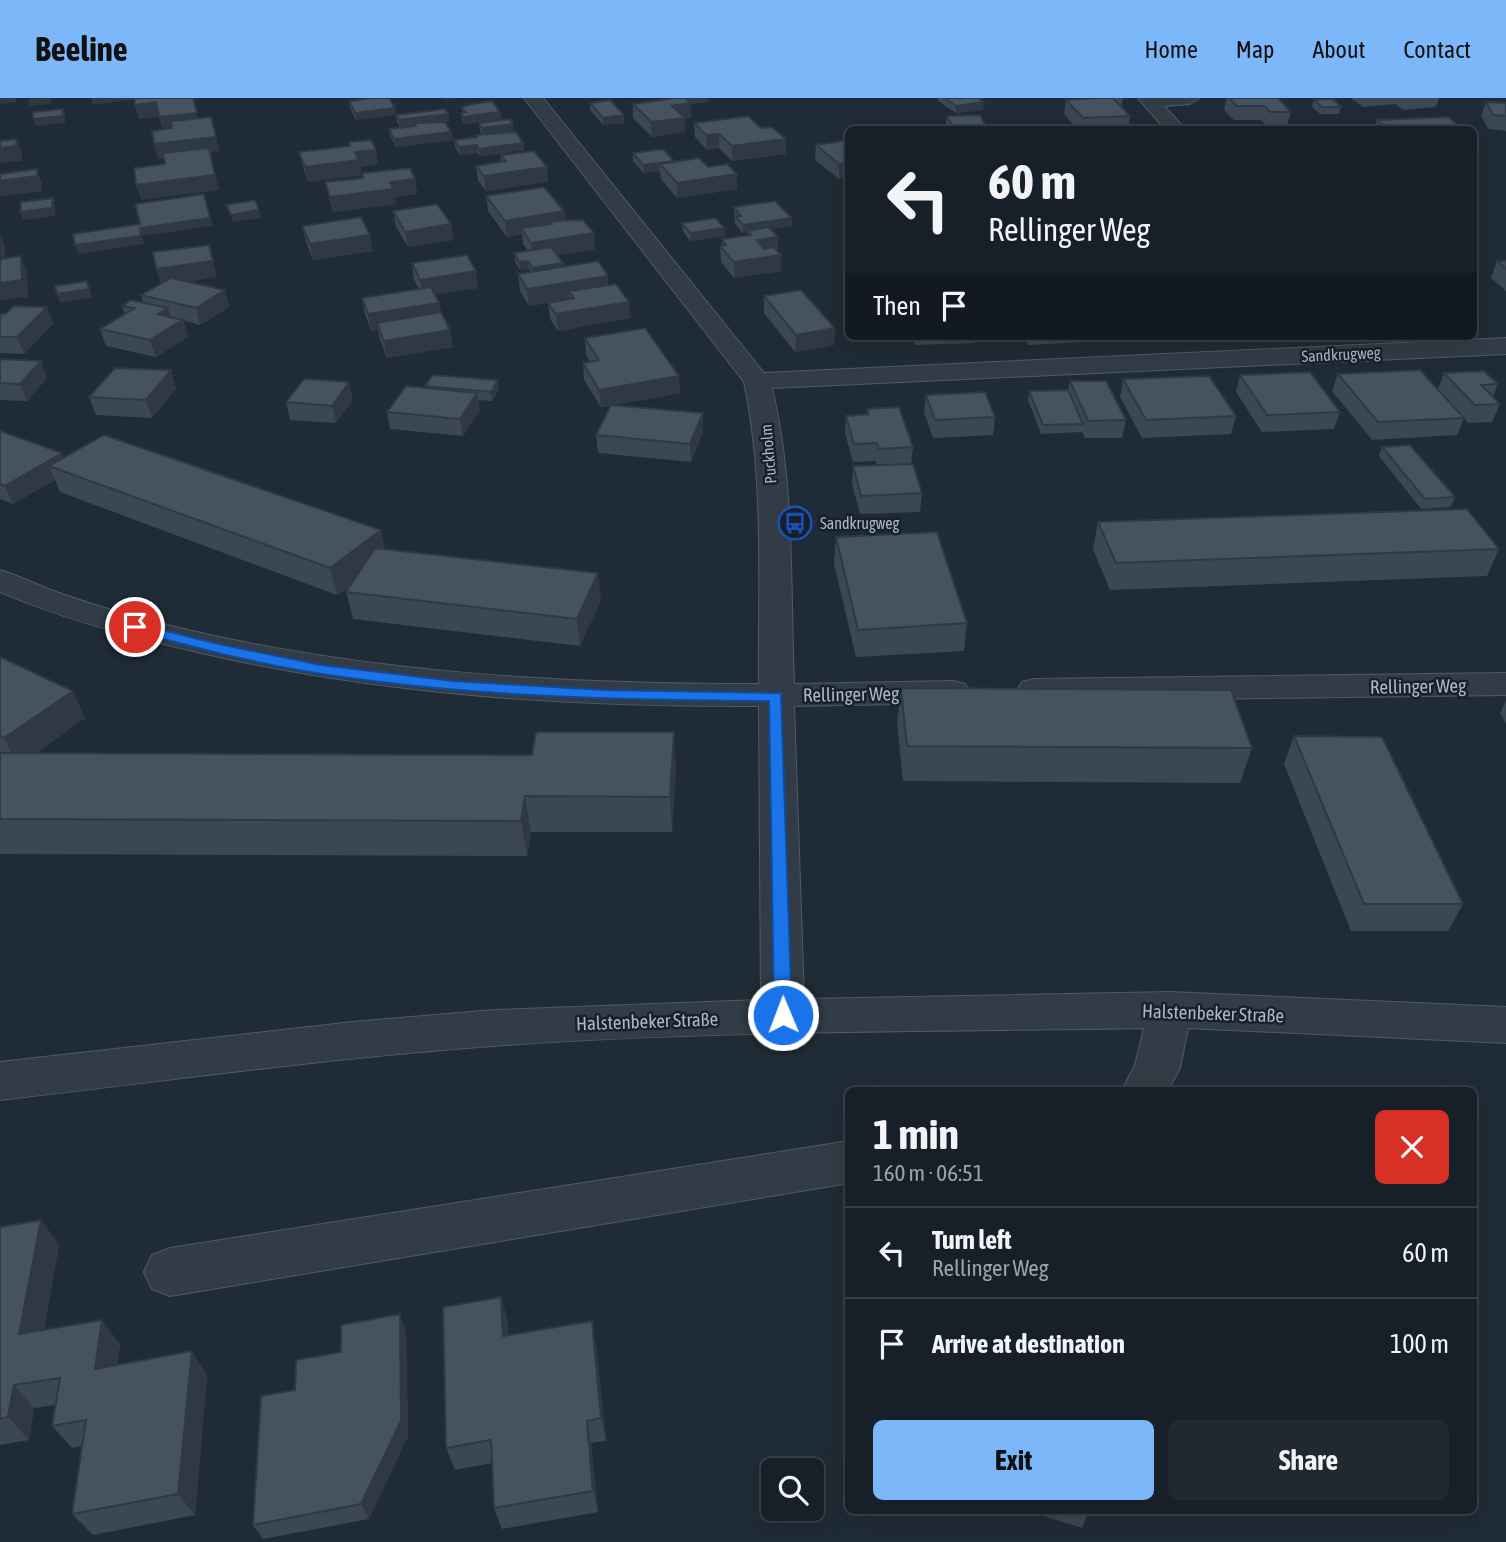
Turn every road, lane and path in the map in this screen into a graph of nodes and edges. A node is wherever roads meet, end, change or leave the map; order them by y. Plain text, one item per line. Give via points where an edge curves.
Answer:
1 (533, 98) edge
2 (1191, 98) edge
3 (1149, 100) edge
4 (1173, 126) edge
5 (1370, 344) edge
6 (1506, 346) edge
7 (757, 381) junction
8 (0, 580) edge
9 (1506, 684) edge
10 (776, 696) junction
11 (1170, 1010) junction
12 (783, 1015) junction
13 (1506, 1025) edge
14 (0, 1081) edge
15 (1147, 1087) edge
16 (845, 1163) edge
17 (170, 1272) dead end

1 - 7 street, Puckholm
2 - 3 street
3 - 4 street
5 - 6 street, Sandkrugweg
5 - 7 street, Sandkrugweg
7 - 10 street, Puckholm via 768,430
8 - 10 street, Rellinger Weg via 135,627 321,669 454,686 603,695
9 - 10 street, Rellinger Weg
10 - 12 street, Puckholm
11 - 12 street, Halstenbeker Straße
11 - 13 street, Halstenbeker Straße
11 - 15 street via 1157,1068
12 - 14 street, Halstenbeker Straße via 494,1028
16 - 17 street

